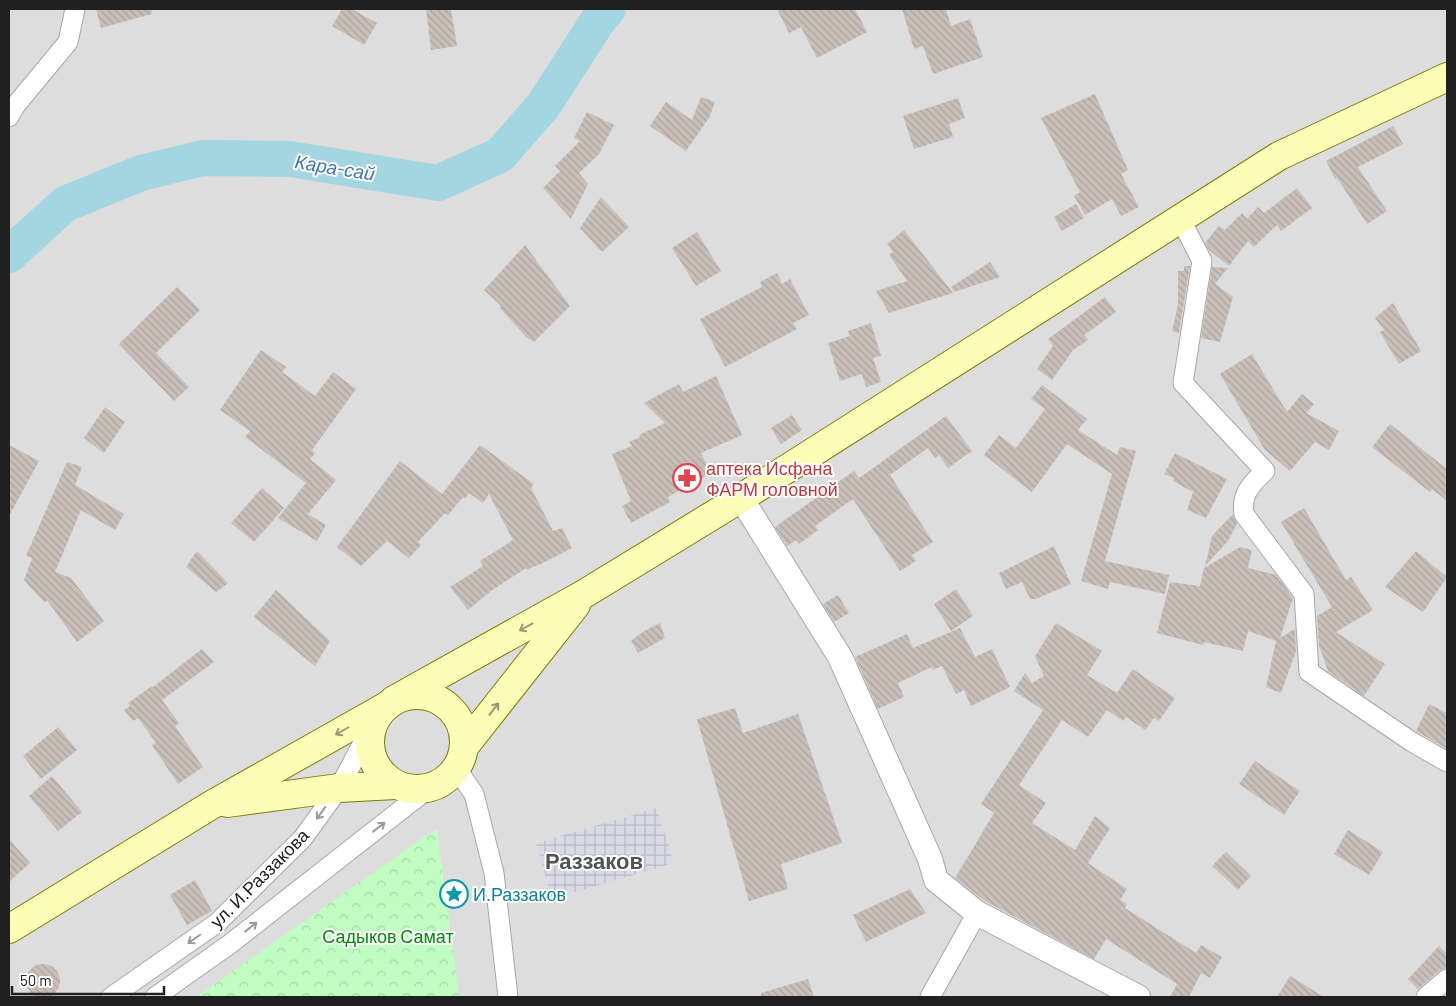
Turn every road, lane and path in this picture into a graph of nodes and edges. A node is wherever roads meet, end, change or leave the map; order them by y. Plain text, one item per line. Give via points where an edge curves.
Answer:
1 (75, 9) edge
2 (1447, 77) edge
3 (9, 117) edge
4 (1180, 218) junction
5 (741, 498) junction
6 (584, 594) junction
7 (384, 711) junction
8 (460, 758) junction
9 (1447, 762) edge
10 (396, 785) junction
11 (339, 788) junction
12 (429, 788) junction
13 (213, 804) junction
14 (977, 913) junction
15 (9, 929) edge
16 (1447, 979) edge
17 (111, 997) edge
18 (155, 997) edge
19 (508, 997) edge
20 (930, 997) edge
21 (1138, 997) edge
22 (1426, 997) edge

1 - 3 street via 68,42
2 - 4 main road via 1279,156
4 - 5 main road
4 - 9 street via 1202,261 1183,383 1265,471 1248,487 1244,514 1304,594 1309,672
5 - 6 main road
5 - 14 street via 840,657 930,859 936,880
6 -> 7 main road
8 -> 6 main road
7 - 8 main road via 416,694 438,699 456,714 461,724
7 - 10 main road via 370,743 373,760 382,774
7 - 11 street, ул. И.Раззакова
7 -> 13 main road
8 - 12 main road via 440,784
8 - 19 street via 474,794 494,873
10 - 11 main road
10 - 12 main road via 418,790
11 - 13 main road
11 -> 17 street, ул. И.Раззакова via 303,838 217,923
18 -> 12 street, ул. И.Раззакова via 230,944
13 - 15 main road
14 - 20 street
14 - 21 street
16 - 22 street

